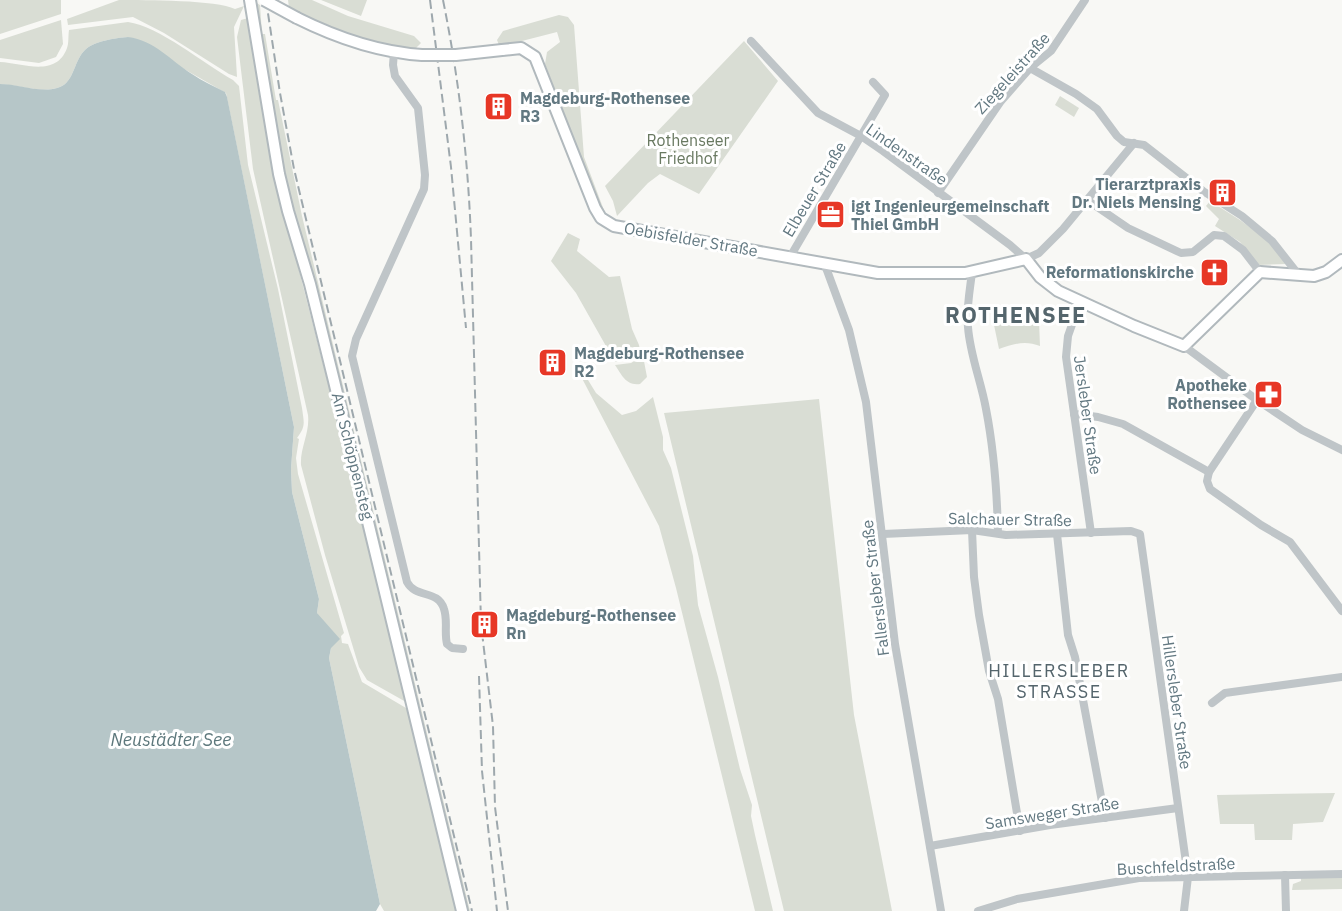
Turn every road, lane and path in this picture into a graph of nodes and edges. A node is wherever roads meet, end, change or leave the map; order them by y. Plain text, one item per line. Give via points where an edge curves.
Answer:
1 (250, 0) edge
2 (264, 0) edge
3 (1085, 0) edge
4 (751, 41) dead end
5 (394, 52) junction
6 (1030, 68) junction
7 (873, 82) dead end
8 (861, 136) junction
9 (1134, 142) junction
10 (938, 193) junction
11 (1087, 200) junction
12 (790, 257) junction
13 (1026, 259) junction
14 (1342, 260) edge
15 (825, 265) junction
16 (972, 272) junction
17 (1260, 272) junction
18 (1298, 274) junction
19 (1080, 302) junction
20 (1184, 346) junction
21 (1257, 400) junction
22 (1074, 414) junction
23 (1342, 450) edge
24 (1209, 472) junction
25 (972, 530) junction
26 (1137, 532) joint
27 (998, 533) junction
28 (1091, 533) junction
29 (883, 534) junction
30 (1057, 534) junction
31 (1342, 611) edge
32 (463, 649) dead end
33 (1342, 677) edge
34 (1212, 703) dead end
35 (1178, 808) junction
36 (1105, 818) junction
37 (1020, 831) junction
38 (930, 846) junction
39 (1342, 874) edge
40 (1285, 875) junction
41 (1188, 877) junction
42 (462, 911) edge
43 (941, 911) edge
44 (978, 911) edge
45 (1184, 911) edge
46 (1286, 911) edge

1 - 42 street, Am Schöppensteg via 288,212 310,284
2 - 5 street, Oebisfelder Straße, bridge via 342,38
3 - 6 street, Ziegeleistraße via 1051,51
4 - 8 street, Lindenstraße via 818,114
5 - 12 street, Oebisfelder Straße, bridge via 456,55 521,48 535,57 587,190 604,220
5 - 32 street via 395,76 418,108 424,189 356,339 352,356 407,582 415,591 440,601 448,646
6 - 9 street via 1097,109 1124,142
6 - 10 street, Ziegeleistraße via 996,109
7 - 8 street, Elbeuer Straße via 885,95
8 - 10 street, Lindenstraße
8 - 12 street, Elbeuer Straße
9 - 11 street
9 - 18 street via 1144,145 1263,233
10 - 13 street, Lindenstraße
11 - 13 street via 1039,253
11 - 17 street via 1128,228 1181,253 1191,253 1212,236 1224,236 1243,250
12 - 15 street, Oebisfelder Straße
13 - 16 street, Oebisfelder Straße
13 - 19 street via 1050,286
14 - 18 street via 1321,274
15 - 16 street, Oebisfelder Straße via 883,273
15 - 29 street, Fallersleber Straße via 849,330 863,386
16 - 27 street via 968,330 992,443
17 - 18 street
17 - 20 street
19 - 20 street
19 - 22 street, Jersleber Straße via 1066,349
20 - 21 street
21 - 23 street via 1302,430
21 - 24 street
22 - 24 street via 1124,424
22 - 28 street, Jersleber Straße
24 - 31 street via 1210,489 1290,542
25 - 27 street, Salchauer Straße
25 - 29 street, Salchauer Straße
25 - 37 street via 979,615 998,699
26 - 28 street, Salchauer Straße
26 - 35 street, Hillersleber Straße via 1141,537
27 - 30 street, Salchauer Straße
28 - 30 street, Salchauer Straße
29 - 38 street, Fallersleber Straße via 897,656
30 - 36 street via 1068,635
33 - 34 street via 1225,693
35 - 36 street, Samsweger Straße
35 - 41 street, Hillersleber Straße
36 - 37 street, Samsweger Straße
37 - 38 street, Samsweger Straße
38 - 43 street, Fallersleber Straße
39 - 40 street, Buschfeldstraße
40 - 41 street, Buschfeldstraße
40 - 46 street
41 - 44 street, Buschfeldstraße via 1131,879 1017,899
41 - 45 street, Hillersleber Straße

